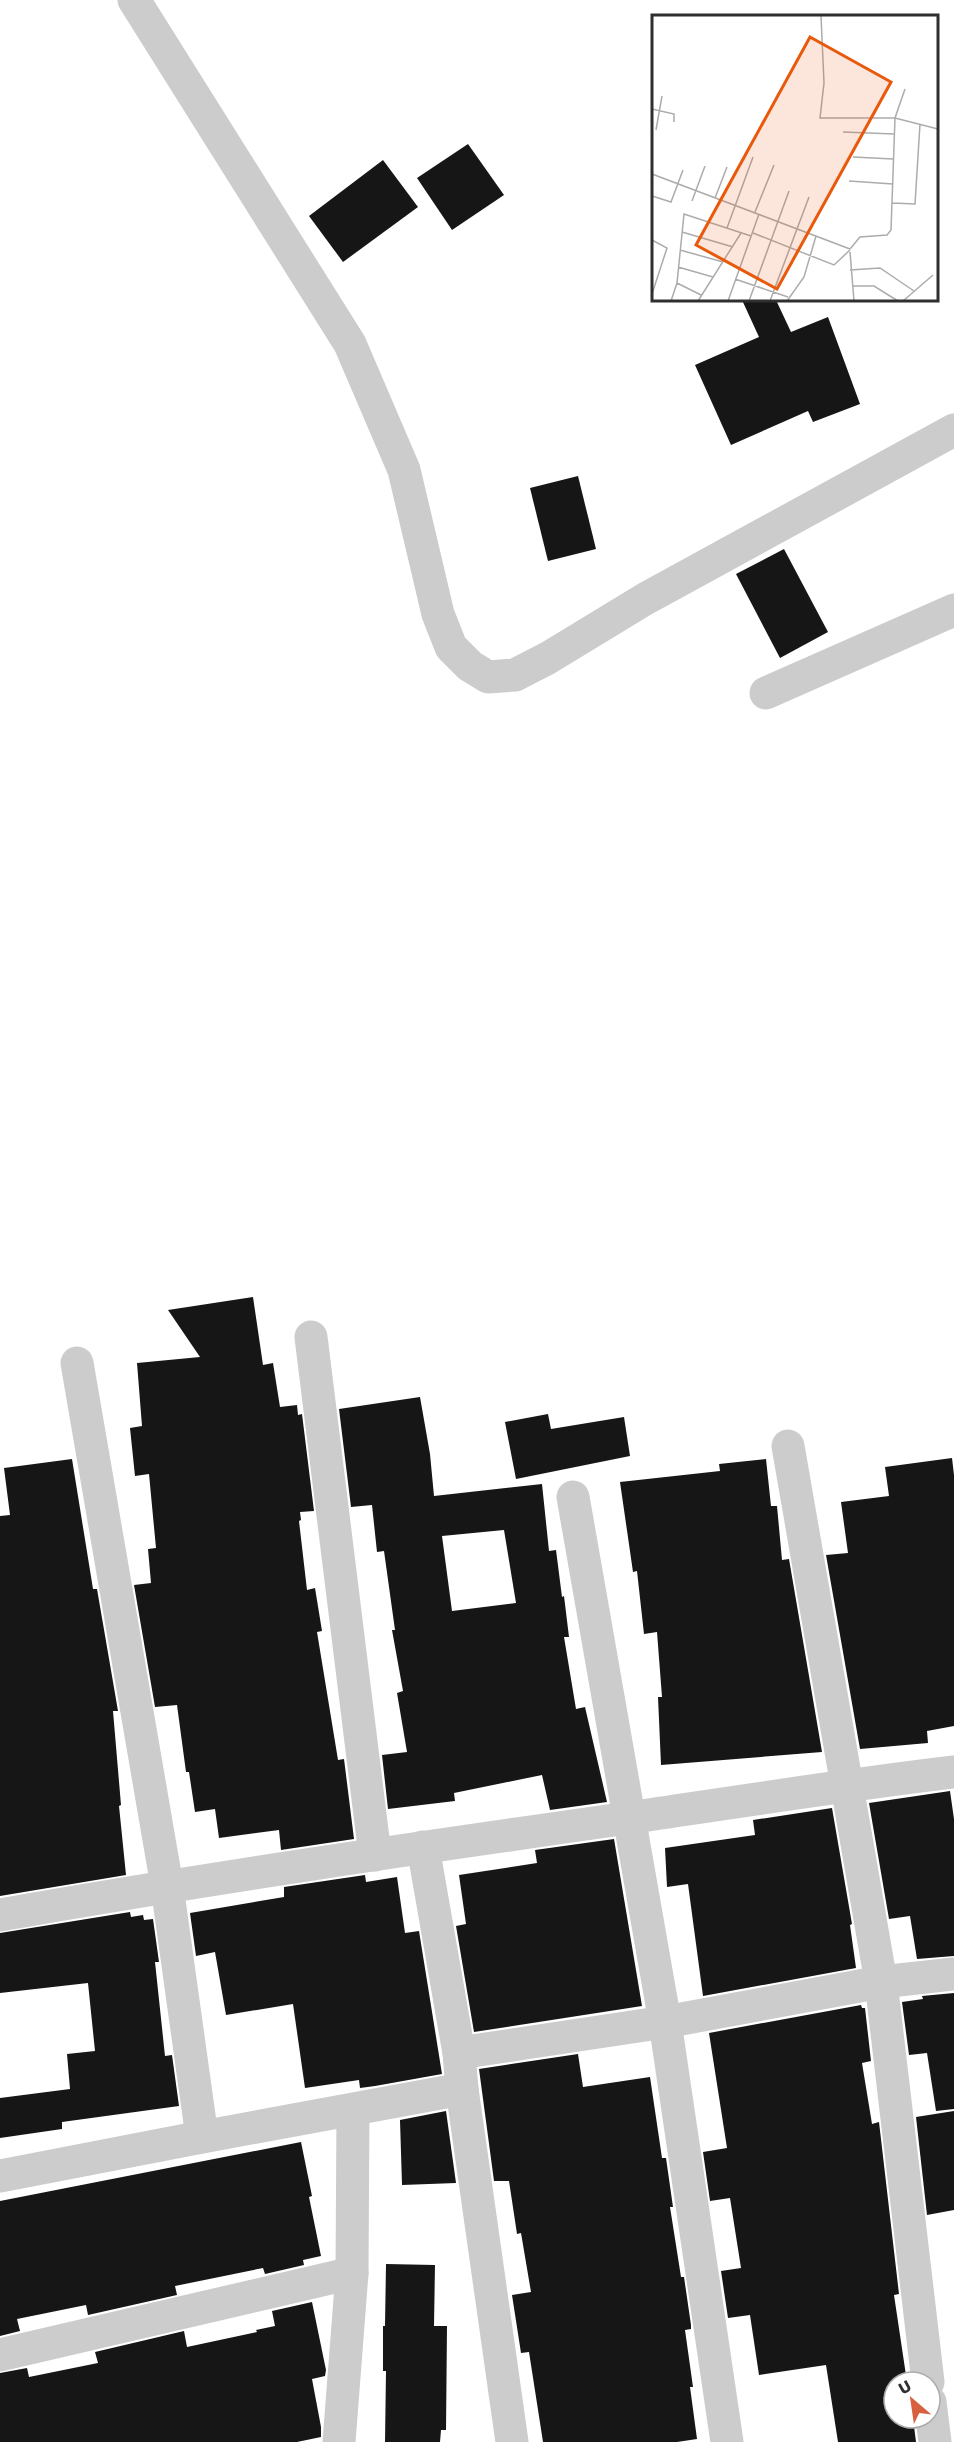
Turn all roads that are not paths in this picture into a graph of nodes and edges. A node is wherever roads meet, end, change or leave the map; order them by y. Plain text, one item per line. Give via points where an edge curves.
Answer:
1 (134, 0) edge
2 (954, 430) edge
3 (954, 610) edge
4 (766, 693) dead end
5 (310, 1337) dead end
6 (77, 1363) dead end
7 (788, 1446) dead end
8 (573, 1497) dead end
9 (954, 1772) edge
10 (846, 1785) junction
11 (630, 1818) junction
12 (423, 1847) junction
13 (375, 1855) junction
14 (167, 1886) junction
15 (0, 1916) edge
16 (954, 1974) edge
17 (882, 1982) junction
18 (665, 2022) junction
19 (459, 2053) junction
20 (462, 2090) junction
21 (353, 2110) junction
22 (202, 2137) junction
23 (0, 2176) edge
24 (352, 2273) junction
25 (0, 2355) edge
26 (927, 2370) edge
27 (339, 2442) edge
28 (512, 2442) edge
29 (726, 2442) edge

1 - 2 street via 350,344 404,470 442,625 452,647 470,666 489,677 515,675 549,658 645,599
3 - 4 street
5 - 13 street
6 - 14 street
7 - 10 street
8 - 11 street
9 - 10 street
10 - 11 street
10 - 17 street
11 - 12 street
11 - 18 street
12 - 13 street
12 - 19 street
13 - 14 street
14 - 15 street
14 - 22 street
16 - 17 street
17 - 18 street
17 - 26 street
18 - 19 street
18 - 29 street
19 - 20 street
20 - 21 street
20 - 28 street
21 - 22 street
21 - 24 street
22 - 23 street
24 - 25 street
24 - 27 street

